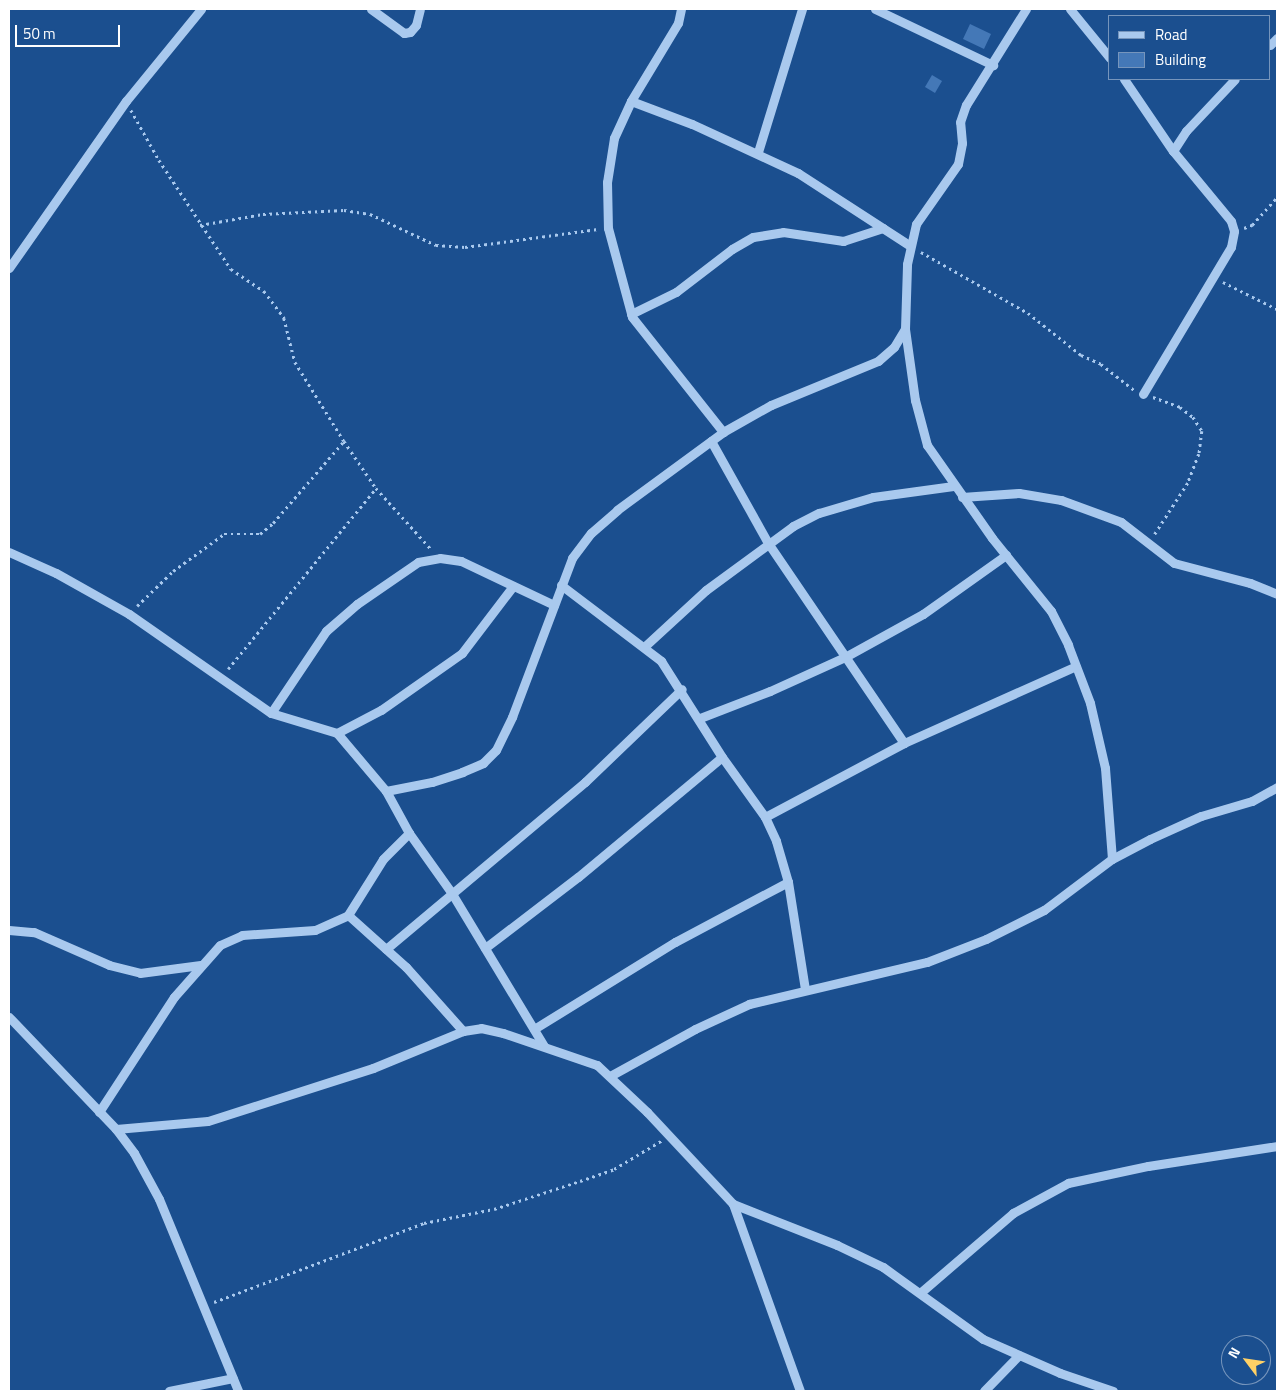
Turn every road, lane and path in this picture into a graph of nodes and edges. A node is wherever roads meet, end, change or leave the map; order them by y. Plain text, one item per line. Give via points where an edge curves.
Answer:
1 (201, 9) edge
2 (371, 9) edge
3 (420, 9) edge
4 (681, 9) edge
5 (802, 9) edge
6 (875, 9) edge
7 (1026, 9) edge
8 (1070, 9) edge
9 (1108, 56) edge
10 (993, 65) junction
11 (1125, 80) edge
12 (1234, 80) edge
13 (126, 101) junction
14 (631, 101) junction
15 (1173, 151) junction
16 (758, 152) junction
17 (1277, 197) edge
18 (200, 225) junction
19 (608, 228) junction
20 (883, 228) junction
21 (1234, 232) junction
22 (909, 245) junction
23 (9, 268) edge
24 (1214, 278) junction
25 (1277, 309) edge
26 (632, 314) junction
27 (905, 329) junction
28 (1142, 394) junction
29 (723, 432) junction
30 (711, 440) junction
31 (344, 441) junction
32 (953, 486) junction
33 (376, 488) junction
34 (962, 496) junction
35 (768, 543) junction
36 (1148, 544) junction
37 (9, 552) edge
38 (1006, 555) junction
39 (440, 558) junction
40 (561, 585) junction
41 (513, 586) junction
42 (1277, 594) edge
43 (554, 605) junction
44 (129, 614) junction
45 (644, 647) junction
46 (845, 657) junction
47 (1076, 666) junction
48 (221, 678) junction
49 (682, 690) junction
50 (270, 713) junction
51 (700, 718) junction
52 (337, 733) junction
53 (904, 743) junction
54 (722, 757) junction
55 (1277, 788) edge
56 (386, 791) junction
57 (764, 816) junction
58 (409, 833) junction
59 (1112, 859) junction
60 (788, 882) junction
61 (451, 892) junction
62 (348, 915) junction
63 (9, 930) edge
64 (485, 948) junction
65 (386, 949) junction
66 (200, 965) junction
67 (804, 989) junction
68 (9, 1017) edge
69 (534, 1029) junction
70 (462, 1031) junction
71 (544, 1046) junction
72 (610, 1076) junction
73 (99, 1112) junction
74 (116, 1129) junction
75 (669, 1136) junction
76 (1277, 1146) edge
77 (733, 1204) junction
78 (920, 1293) junction
79 (203, 1306) junction
80 (1019, 1355) junction
81 (233, 1378) junction
82 (169, 1391) edge
83 (238, 1391) edge
84 (800, 1391) edge
85 (984, 1391) edge
86 (1113, 1391) edge

1 - 13 street
2 - 3 street via 404,33 416,25
4 - 14 street via 678,23
5 - 16 street
6 - 10 street
7 - 10 street
8 - 9 street
10 - 22 street via 966,105 960,122 962,143 958,164 928,204
11 - 15 street
12 - 15 street via 1181,137
13 - 18 path
13 - 23 street
14 - 16 street
14 - 19 street via 614,138 607,182
15 - 21 street via 1231,220
16 - 20 street via 798,173
17 - 21 path via 1252,225
18 - 19 path via 263,214 344,210 370,214 436,245 465,247
18 - 31 path via 231,269 264,291 284,318 295,362
19 - 26 street
20 - 22 street
20 - 26 street via 843,241 783,232 753,237 676,292
21 - 24 street via 1231,247
22 - 27 street
22 - 28 path via 1028,313 1081,355 1101,364
24 - 25 path
24 - 28 street
26 - 29 street
27 - 29 street via 894,348 878,361 771,405
27 - 32 street via 915,400 927,445
28 - 36 path via 1180,407 1202,431 1188,483
29 - 30 street
30 - 35 street
30 - 40 street via 651,483 591,533 572,558
31 - 33 path
31 - 44 path via 260,534 224,534 207,544 173,570
32 - 34 street
32 - 35 street via 872,497 818,513
33 - 39 path
33 - 48 path
34 - 36 street via 1018,494 1061,500 1121,522
34 - 38 street
35 - 45 street via 680,611
35 - 46 street
36 - 42 street via 1174,563 1250,583
37 - 44 street
38 - 46 street via 922,614
38 - 47 street via 1051,610
39 - 41 street via 461,561
39 - 50 street via 418,562 397,575 326,631
40 - 43 street
40 - 45 street
41 - 43 street
41 - 52 street via 462,653 381,710
43 - 56 street via 512,717 496,750 483,763 462,772
44 - 48 street
45 - 49 street via 662,661
46 - 51 street
46 - 53 street
47 - 53 street
47 - 59 street via 1090,703 1105,768
48 - 50 street
49 - 51 street
49 - 61 street via 585,782
50 - 52 street
51 - 54 street
52 - 56 street
53 - 57 street
54 - 57 street
54 - 64 street via 578,877
55 - 59 street via 1252,801 1193,819
56 - 58 street
57 - 60 street via 776,841
58 - 61 street
58 - 62 street via 384,859
59 - 67 street via 1044,910 986,939 927,962 850,982
60 - 67 street
60 - 69 street via 675,942
61 - 64 street
61 - 65 street
62 - 65 street
62 - 66 street via 315,930 242,935 220,945
63 - 66 street via 34,932 109,965 140,973
64 - 69 street
65 - 70 street
66 - 73 street via 174,997
67 - 72 street via 749,1004
68 - 73 street
69 - 71 street
70 - 71 street via 481,1028
70 - 74 street via 358,1073 208,1121
71 - 72 street via 597,1065
72 - 75 street
73 - 74 street
74 - 79 street via 159,1199
75 - 77 street
75 - 79 path via 605,1172 494,1209 424,1223
76 - 78 street via 1148,1166 1068,1183 1012,1213
77 - 78 street via 837,1244 884,1267
77 - 84 street
78 - 80 street via 984,1339
79 - 81 street
80 - 85 street
80 - 86 street
81 - 82 street
81 - 83 street

